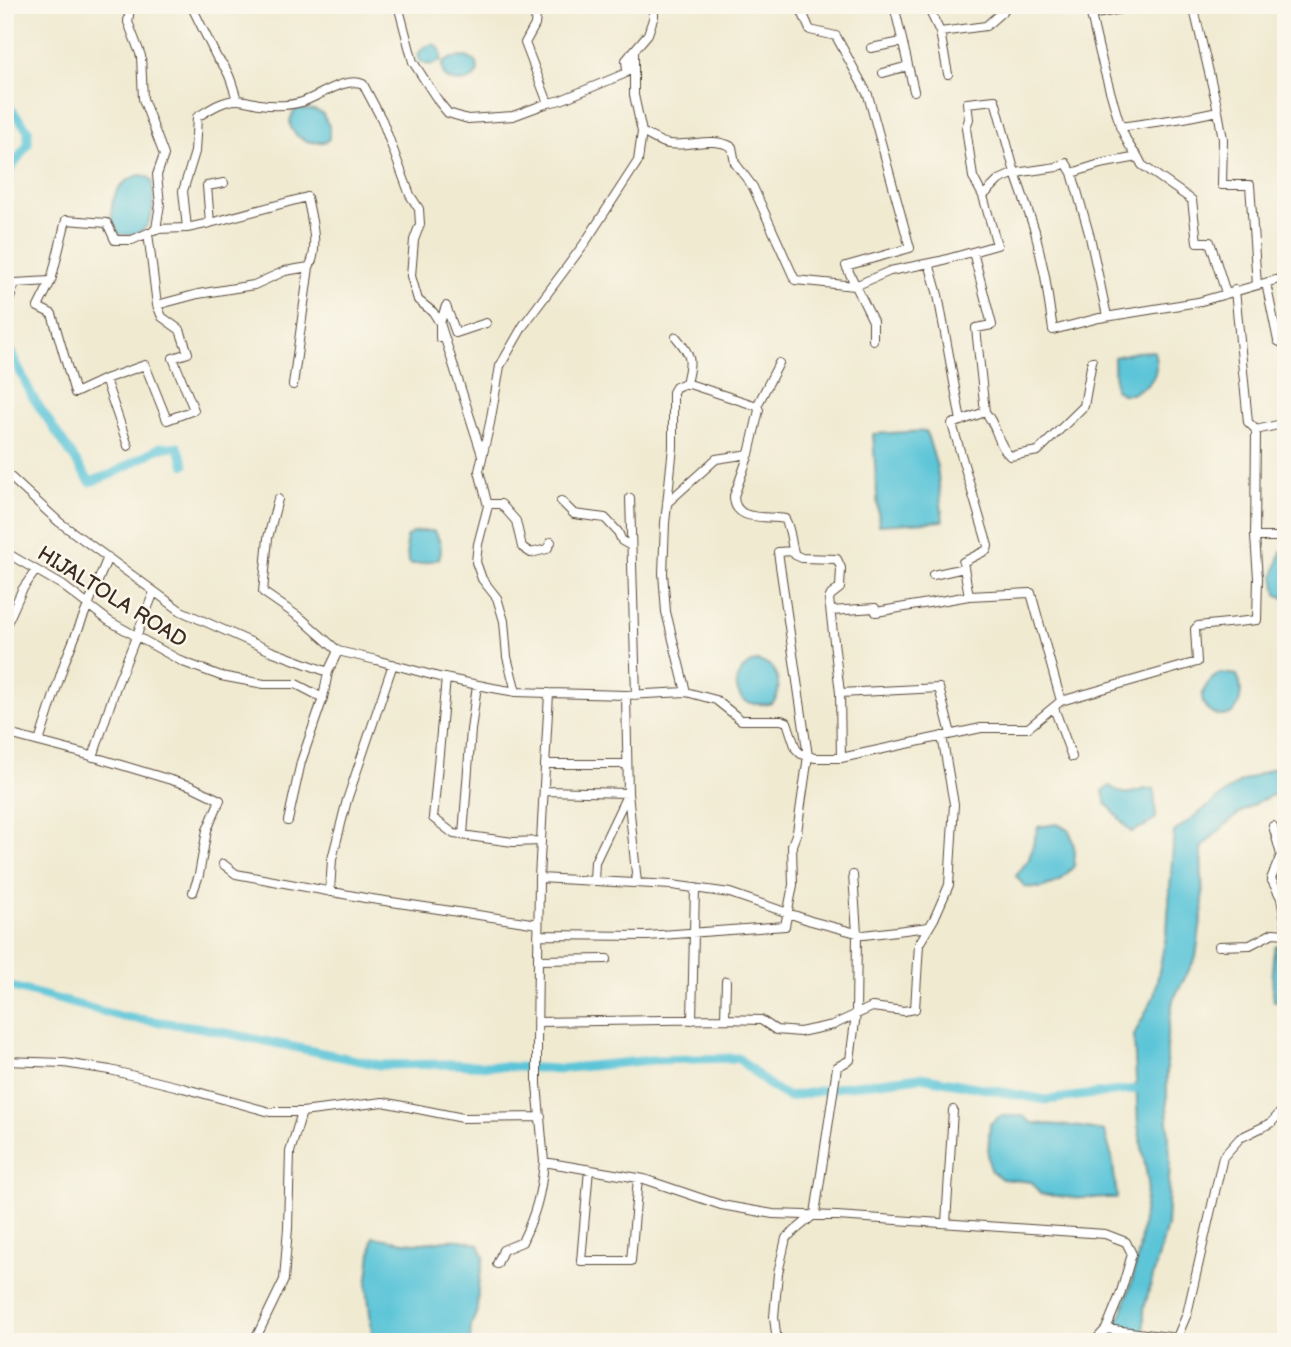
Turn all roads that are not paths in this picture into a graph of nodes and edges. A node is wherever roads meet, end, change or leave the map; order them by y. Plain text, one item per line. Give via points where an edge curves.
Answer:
1 (191, 5) edge
2 (398, 5) edge
3 (537, 5) edge
4 (654, 5) edge
5 (799, 5) edge
6 (894, 5) edge
7 (928, 5) edge
8 (1003, 5) edge
9 (1089, 5) edge
10 (1153, 5) edge
11 (1193, 5) edge
12 (131, 6) edge
13 (1091, 15) junction
14 (940, 32) junction
15 (902, 42) junction
16 (871, 48) dead end
17 (634, 51) junction
18 (908, 66) junction
19 (883, 73) dead end
20 (948, 74) dead end
21 (914, 91) dead end
22 (237, 100) junction
23 (548, 103) junction
24 (1218, 111) junction
25 (1120, 127) junction
26 (642, 132) junction
27 (1138, 157) junction
28 (1015, 173) junction
29 (1072, 173) junction
30 (224, 183) dead end
31 (983, 196) junction
32 (210, 223) junction
33 (187, 228) junction
34 (152, 231) junction
35 (973, 252) junction
36 (929, 263) junction
37 (309, 267) junction
38 (1286, 277) edge
39 (51, 281) junction
40 (1261, 284) junction
41 (855, 286) junction
42 (1231, 292) junction
43 (157, 305) junction
44 (5, 313) edge
45 (1107, 317) junction
46 (440, 323) junction
47 (486, 323) dead end
48 (676, 337) dead end
49 (440, 338) dead end
50 (873, 340) dead end
51 (1286, 345) edge
52 (5, 356) edge
53 (1092, 360) dead end
54 (779, 363) dead end
55 (5, 368) edge
56 (105, 379) junction
57 (685, 383) junction
58 (293, 385) dead end
59 (757, 406) junction
60 (985, 412) junction
61 (961, 421) junction
62 (1286, 423) edge
63 (1256, 430) junction
64 (128, 446) dead end
65 (749, 454) junction
66 (482, 455) junction
67 (5, 472) edge
68 (630, 498) dead end
69 (278, 499) dead end
70 (561, 501) dead end
71 (667, 503) junction
72 (488, 506) junction
73 (1255, 537) junction
74 (1286, 537) edge
75 (551, 542) dead end
76 (631, 546) junction
77 (793, 551) junction
78 (5, 552) edge
79 (108, 557) junction
80 (964, 568) junction
81 (36, 570) junction
82 (933, 575) dead end
83 (154, 592) junction
84 (969, 596) junction
85 (88, 605) junction
86 (831, 611) junction
87 (5, 628) edge
88 (137, 636) junction
89 (338, 651) junction
90 (393, 664) junction
91 (328, 672) junction
92 (446, 678) junction
93 (477, 685) junction
94 (516, 692) junction
95 (686, 692) junction
96 (549, 693) junction
97 (839, 693) junction
98 (626, 695) junction
99 (636, 695) junction
100 (323, 698) junction
101 (1061, 701) junction
102 (1054, 708) junction
103 (5, 733) edge
104 (947, 735) junction
105 (39, 742) junction
106 (808, 756) junction
107 (93, 757) junction
108 (1072, 757) dead end
109 (841, 758) junction
110 (545, 764) junction
111 (627, 764) junction
112 (544, 791) junction
113 (628, 793) junction
114 (288, 821) dead end
115 (1273, 827) dead end
116 (463, 835) junction
117 (541, 841) junction
118 (223, 864) dead end
119 (853, 875) dead end
120 (539, 878) junction
121 (594, 881) junction
122 (637, 883) junction
123 (695, 888) junction
124 (330, 891) junction
125 (193, 892) dead end
126 (788, 913) junction
127 (538, 924) junction
128 (929, 927) junction
129 (1286, 927) edge
130 (693, 933) junction
131 (857, 933) junction
132 (538, 934) junction
133 (1286, 934) edge
134 (1219, 946) dead end
135 (607, 959) dead end
136 (538, 960) junction
137 (726, 981) dead end
138 (856, 1014) junction
139 (725, 1019) junction
140 (692, 1020) junction
141 (537, 1023) junction
142 (5, 1061) edge
143 (1286, 1106) edge
144 (953, 1110) dead end
145 (302, 1112) junction
146 (541, 1117) junction
147 (544, 1162) junction
148 (589, 1170) junction
149 (638, 1178) junction
150 (815, 1214) junction
151 (946, 1223) junction
152 (497, 1264) dead end
153 (1111, 1329) junction
154 (1176, 1340) edge
155 (254, 1342) edge
156 (776, 1342) edge
157 (1094, 1342) edge

1 - 22 street via 224,64
2 - 23 street via 413,62 448,113 486,119 513,116
3 - 23 street via 535,25 525,43
4 - 17 street via 652,26
5 - 41 street via 810,30 836,36 868,95 910,248 846,266
6 - 15 street
7 - 14 street
8 - 14 street via 1004,10 986,26
9 - 13 street
10 - 13 street
11 - 24 street
12 - 34 street via 128,22 141,56 144,99 164,155 157,175 160,204
13 - 25 street
14 - 20 street
15 - 16 street
15 - 18 street
17 - 23 street via 626,60 624,74
17 - 26 street via 634,95
18 - 19 street
18 - 21 street
22 - 33 street via 197,117 195,152 183,191
22 - 46 street via 286,105 349,81 363,84 419,209 411,276 418,300
24 - 25 street
24 - 40 street via 1222,185 1250,185
25 - 27 street
26 - 41 street via 668,144 704,141 732,147 735,163 753,187 795,280
26 - 66 street via 638,161 500,366
27 - 29 street
27 - 42 street via 1142,165 1192,200 1197,242 1210,242
28 - 29 street via 1066,163
28 - 31 street via 999,180
28 - 31 street via 995,100 967,103 973,177
28 - 45 street via 1035,231 1052,330
29 - 45 street
30 - 32 street via 207,186
31 - 35 street via 997,245
32 - 33 street
32 - 37 street via 307,197 314,247
33 - 34 street
34 - 39 street via 132,240 115,240 107,223 66,220
34 - 43 street
35 - 36 street
35 - 60 street via 992,325 975,328
36 - 41 street via 890,271
36 - 61 street
37 - 43 street via 285,271 254,285
37 - 58 street
38 - 40 street
39 - 44 street via 15,283
39 - 56 street via 38,307 52,314 75,393
40 - 42 street
40 - 51 street via 1278,341
41 - 50 street via 873,321
42 - 45 street
42 - 63 street via 1248,422
43 - 56 street via 162,317 180,330 188,354 173,358 194,410 167,420 145,365
46 - 47 street via 446,306 456,333
46 - 49 street
46 - 66 street
48 - 57 street via 687,350 691,365
52 - 55 street via 9,365
53 - 60 street via 1084,406 1038,451 1010,456
54 - 59 street
56 - 64 street
57 - 59 street
57 - 71 street via 673,392
59 - 65 street
60 - 61 street
61 - 80 street via 952,424 988,546 965,560
62 - 63 street
63 - 73 street
65 - 71 street via 716,459
65 - 77 street via 734,496 736,508 743,514 785,519
66 - 72 street via 479,471
67 - 79 street via 59,522
68 - 76 street
69 - 89 street via 268,538 263,592
70 - 76 street via 574,514 606,518
71 - 95 street via 666,612
72 - 75 street via 501,504 516,521 522,547 531,553 547,549
72 - 94 street via 476,562 497,598
73 - 74 street
73 - 101 street via 1257,620 1198,626 1197,662
76 - 99 street
77 - 86 street via 802,558 837,559 842,581 830,597
77 - 106 street via 778,552
78 - 81 street, HIJALTOLA ROAD
79 - 83 street
79 - 85 street
80 - 82 street
80 - 84 street
81 - 85 street, HIJALTOLA ROAD
81 - 87 street
83 - 88 street
83 - 91 street via 181,611
84 - 86 street via 876,612 874,608
84 - 101 street via 1031,593
85 - 88 street, HIJALTOLA ROAD
85 - 105 street
86 - 97 street
88 - 100 street, HIJALTOLA ROAD via 183,662 221,676 296,684
88 - 107 street
89 - 90 street
89 - 91 street
90 - 92 street
90 - 124 street via 347,800 332,859
91 - 100 street
92 - 93 street
92 - 116 street via 433,818 454,834
93 - 94 street
93 - 116 street
94 - 96 street
95 - 99 street
95 - 106 street via 716,700 741,720 787,722 796,750
96 - 98 street
96 - 110 street
97 - 104 street via 939,688
97 - 109 street
98 - 99 street
98 - 111 street
100 - 114 street via 301,762
101 - 102 street
102 - 104 street via 1028,729
102 - 108 street
103 - 105 street
104 - 109 street
104 - 128 street via 954,804 949,886
105 - 107 street
106 - 109 street
106 - 126 street via 792,845
107 - 125 street via 191,786 220,800 207,830
110 - 111 street
110 - 112 street
111 - 113 street
112 - 113 street
112 - 117 street
113 - 121 street via 595,862
113 - 122 street
115 - 129 street via 1281,855 1270,879 1281,898
116 - 117 street
117 - 120 street
118 - 124 street via 236,874
119 - 131 street
120 - 121 street
120 - 127 street
121 - 122 street
122 - 123 street
123 - 126 street via 730,893
123 - 130 street
124 - 127 street
126 - 130 street via 785,926
126 - 131 street
127 - 132 street
128 - 131 street
128 - 138 street via 919,944 915,1009 872,1007
130 - 132 street
130 - 140 street
131 - 138 street
132 - 136 street
133 - 134 street via 1273,933 1250,945
135 - 136 street
136 - 141 street
137 - 139 street
138 - 139 street via 800,1032 776,1030 761,1020
138 - 150 street via 850,1060 837,1067
139 - 140 street
140 - 141 street
141 - 146 street
142 - 145 street via 110,1070 270,1112
143 - 154 street via 1271,1123 1240,1138 1223,1157 1187,1314
144 - 151 street
145 - 146 street via 383,1102 463,1118
145 - 155 street via 290,1153 284,1280
146 - 147 street
147 - 148 street
147 - 152 street via 533,1219 522,1242 503,1250
148 - 149 street
148 - 149 street via 581,1261 631,1261
149 - 150 street via 721,1205 773,1214
150 - 151 street
150 - 156 street via 786,1238 778,1273
151 - 153 street via 1105,1234 1126,1242 1132,1254
153 - 154 street
153 - 157 street

